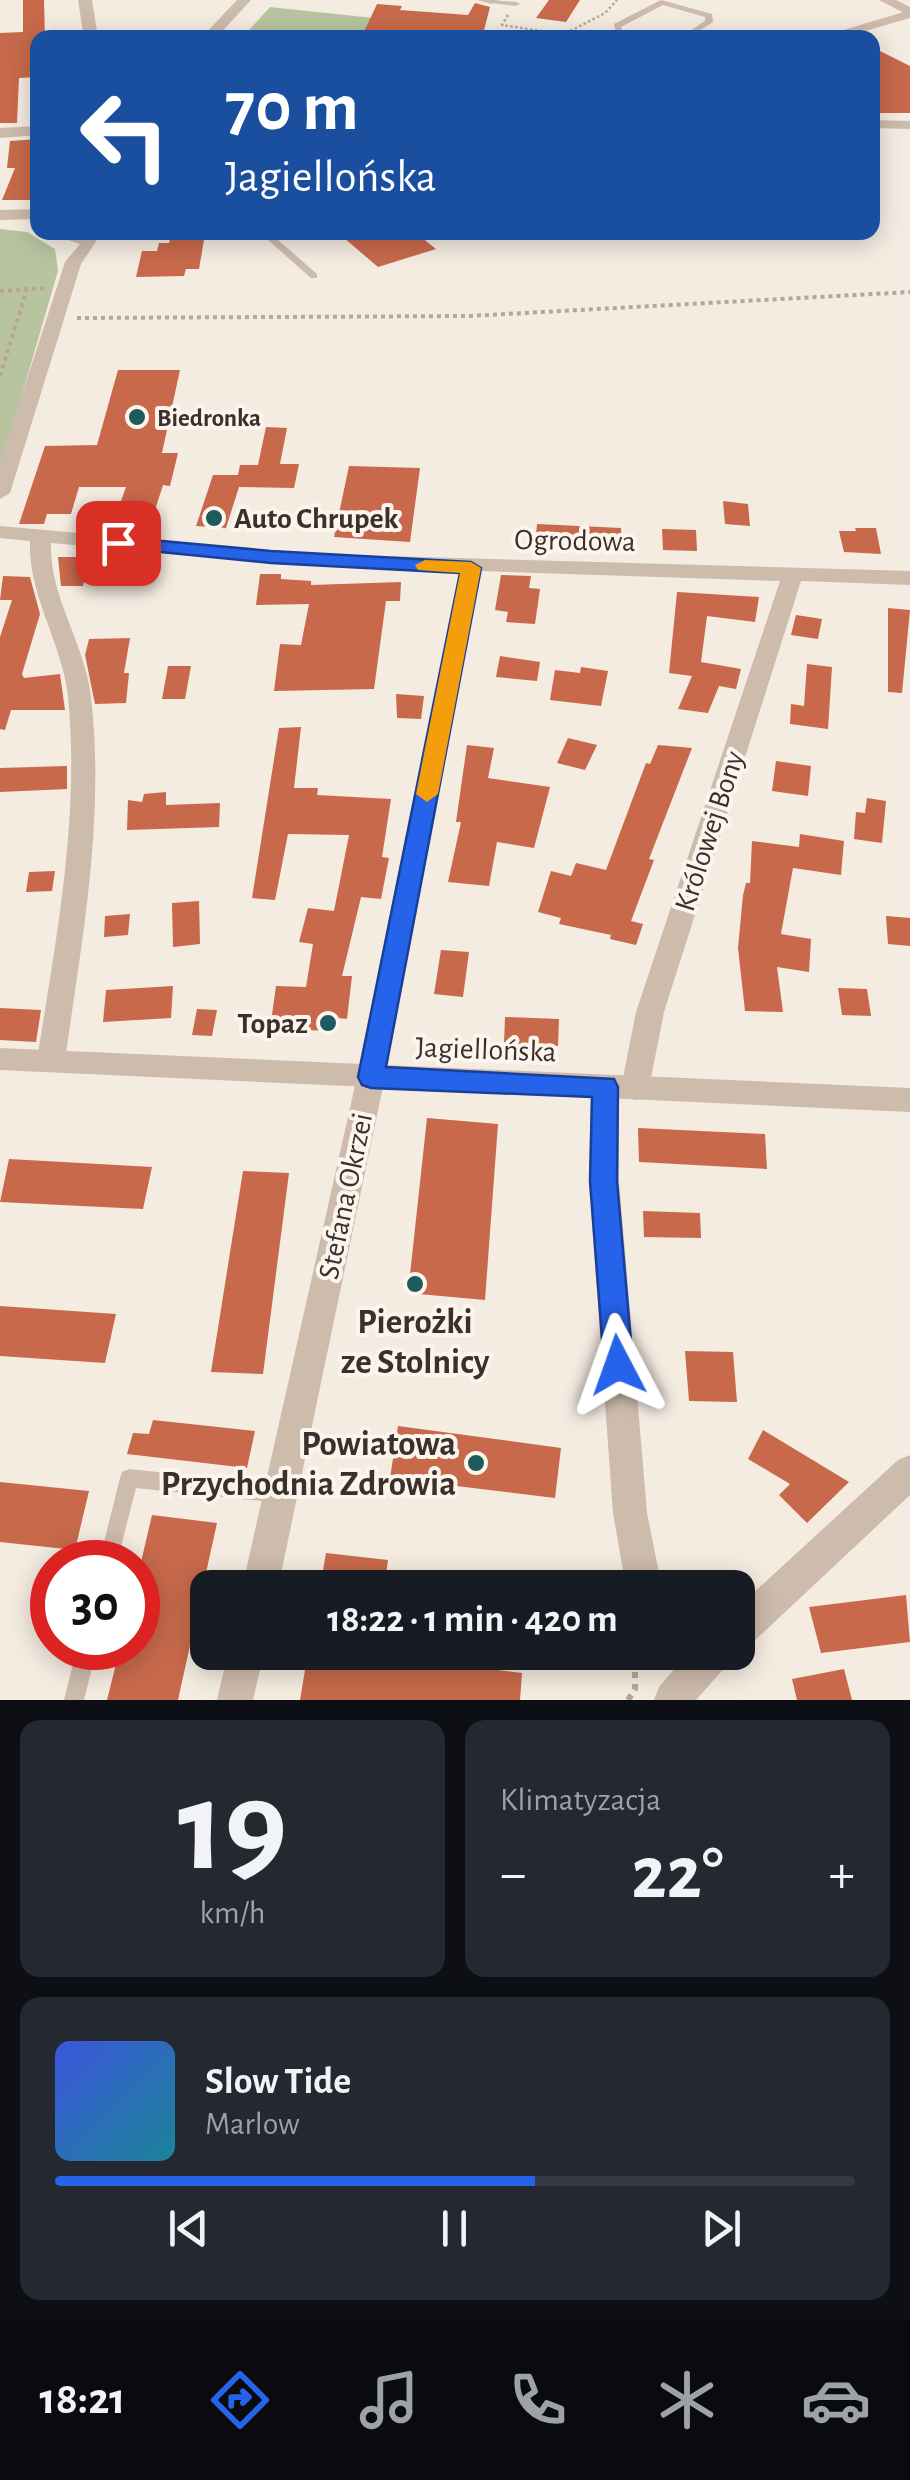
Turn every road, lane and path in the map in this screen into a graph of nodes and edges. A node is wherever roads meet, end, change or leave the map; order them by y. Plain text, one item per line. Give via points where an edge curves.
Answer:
1 (85, 0) edge
2 (244, 0) edge
3 (489, 0) edge
4 (617, 0) edge
5 (886, 0) edge
6 (516, 4) joint
7 (910, 13) edge
8 (91, 30) edge
9 (216, 30) edge
10 (530, 30) edge
11 (571, 30) edge
12 (619, 30) edge
13 (696, 30) edge
14 (852, 30) edge
15 (880, 124) edge
16 (910, 124) edge
17 (30, 131) edge
18 (0, 133) edge
19 (30, 214) edge
20 (2, 215) edge
21 (30, 220) edge
22 (60, 240) edge
23 (94, 240) edge
24 (271, 240) edge
25 (73, 262) junction
26 (314, 276) dead end
27 (67, 287) junction
28 (26, 289) junction
29 (0, 291) edge
30 (910, 292) edge
31 (77, 318) dead end
32 (0, 376) edge
33 (0, 493) edge
34 (0, 532) edge
35 (41, 535) junction
36 (471, 568) junction
37 (792, 576) junction
38 (910, 578) edge
39 (0, 1059) edge
40 (51, 1060) junction
41 (371, 1077) junction
42 (620, 1087) junction
43 (910, 1100) edge
44 (910, 1472) edge
45 (280, 1494) junction
46 (114, 1540) edge
47 (264, 1570) edge
48 (641, 1570) edge
49 (755, 1615) edge
50 (82, 1670) edge
51 (242, 1670) edge
52 (635, 1670) edge
53 (690, 1670) edge
54 (74, 1700) edge
55 (235, 1700) edge
56 (628, 1700) edge
57 (672, 1700) edge

1 - 8 street
2 - 9 street
3 - 6 lane
4 - 11 path
5 - 7 street
6 - 10 path via 502,24
7 - 14 street
12 - 13 lane via 662,2 703,11 710,22
15 - 16 street
17 - 18 street
19 - 20 street
20 - 21 street
22 - 25 street
23 - 25 street
24 - 26 lane
25 - 27 street
27 - 28 path
27 - 33 street
28 - 29 path
28 - 32 path
30 - 31 path via 469,316
34 - 35 street, Ogrodowa
35 - 36 street, Ogrodowa
35 - 40 street via 44,589 76,676 85,790
36 - 37 street, Ogrodowa
36 - 41 street, Stefana Okrzei
37 - 38 street, Ogrodowa
37 - 42 street, Królowej Bony
39 - 40 street, Jagiellońska
40 - 41 street, Jagiellońska
41 - 42 street, Jagiellońska
41 - 45 street, Stefana Okrzei
42 - 43 street, Jagiellońska
42 - 48 street, Królowej Bony via 604,1181 630,1512
44 - 49 street
45 - 46 lane via 129,1478
45 - 47 street, Stefana Okrzei
50 - 54 lane
51 - 55 street
52 - 56 path via 636,1689
53 - 57 street

